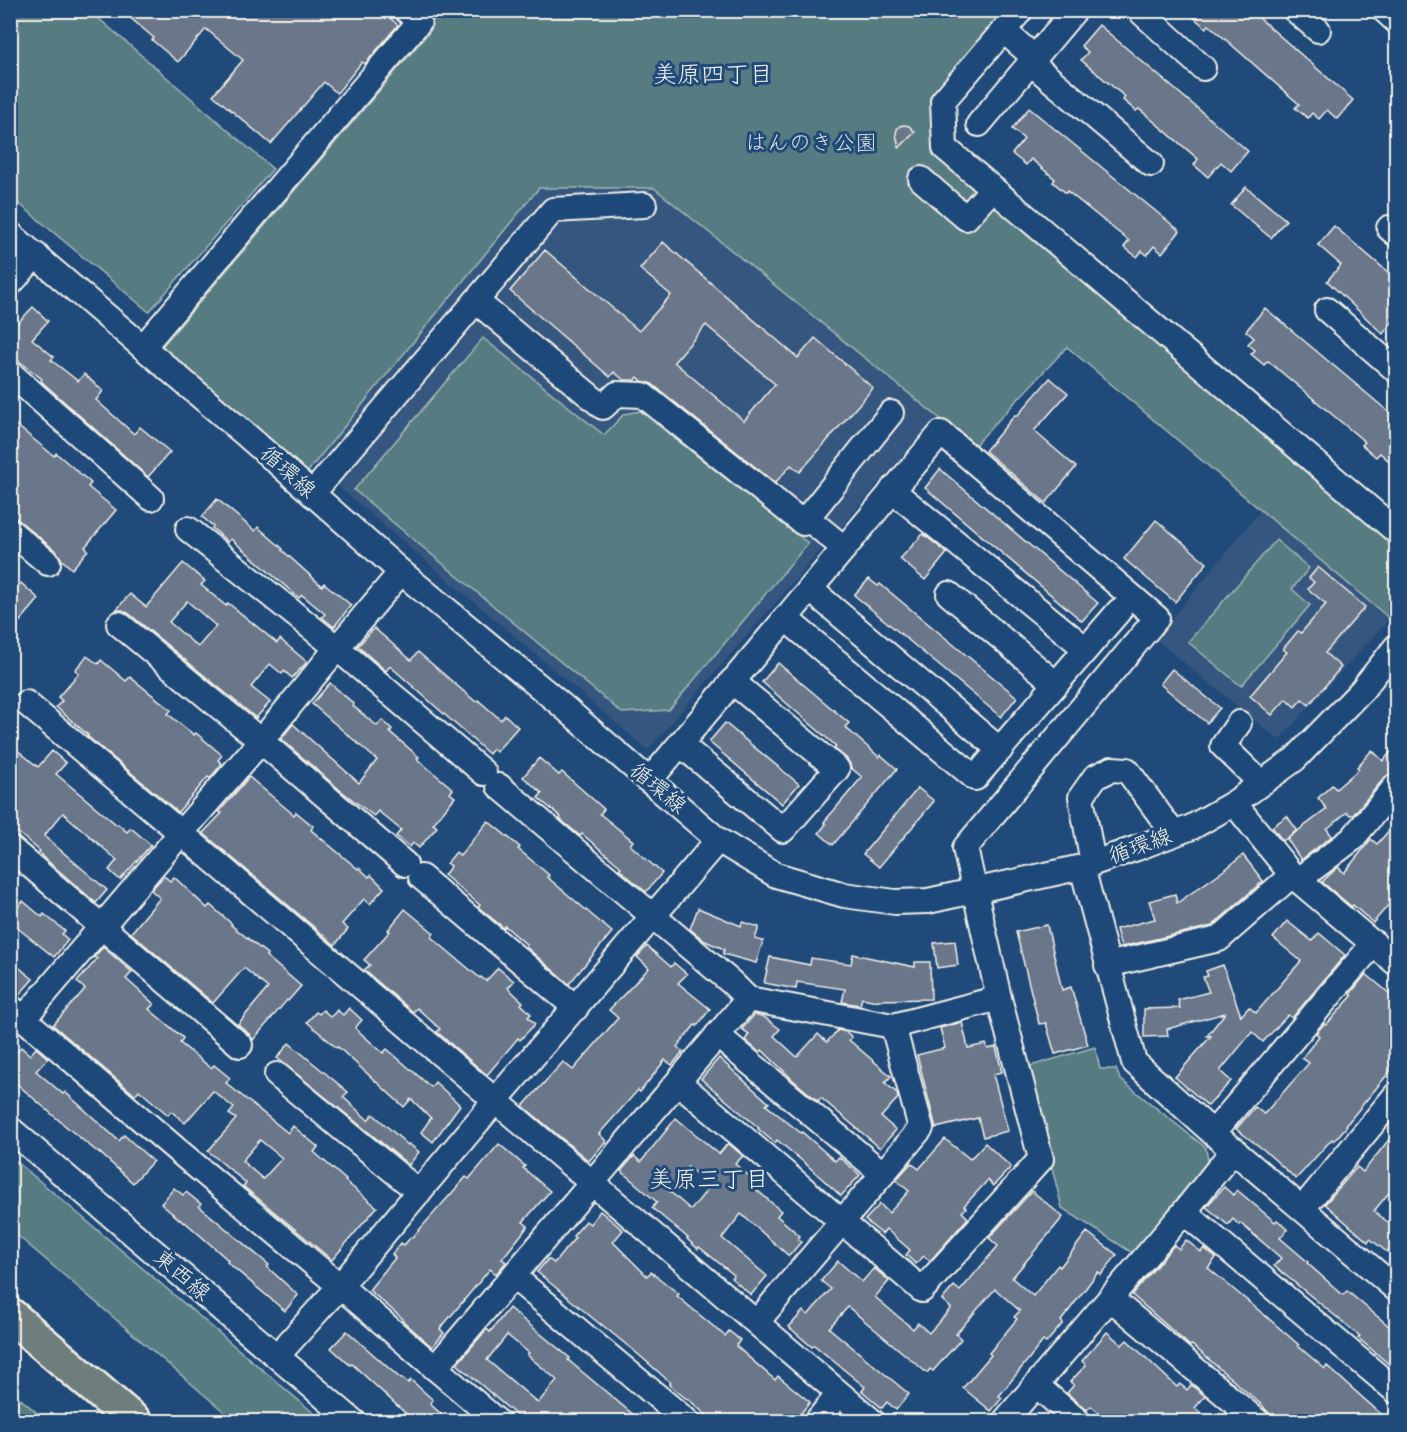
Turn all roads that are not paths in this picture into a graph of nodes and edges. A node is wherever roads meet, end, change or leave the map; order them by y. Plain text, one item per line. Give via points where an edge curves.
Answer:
1 (406, 10) edge
2 (1021, 10) edge
3 (1075, 10) edge
4 (1139, 10) edge
5 (1295, 10) edge
6 (1384, 10) edge
7 (1396, 21) edge
8 (1004, 30) junction
9 (1318, 30) dead end
10 (1033, 61) junction
11 (1203, 68) dead end
12 (979, 124) dead end
13 (1151, 164) dead end
14 (921, 179) dead end
15 (992, 189) junction
16 (644, 204) dead end
17 (10, 234) edge
18 (36, 255) junction
19 (10, 284) edge
20 (476, 301) junction
21 (1327, 310) dead end
22 (143, 347) junction
23 (1396, 370) edge
24 (10, 373) edge
25 (891, 413) dead end
26 (892, 490) junction
27 (312, 494) junction
28 (152, 498) dead end
29 (807, 518) junction
30 (188, 529) dead end
31 (10, 531) edge
32 (1396, 531) edge
33 (844, 548) junction
34 (48, 563) dead end
35 (401, 572) junction
36 (810, 588) junction
37 (949, 594) dead end
38 (1119, 611) dead end
39 (785, 618) junction
40 (119, 624) dead end
41 (1396, 647) edge
42 (337, 648) junction
43 (1086, 649) junction
44 (732, 681) junction
45 (1056, 684) junction
46 (26, 703) dead end
47 (1239, 723) dead end
48 (261, 741) junction
49 (680, 744) junction
50 (1000, 750) junction
51 (649, 781) junction
52 (1261, 783) junction
53 (1396, 786) edge
54 (1234, 802) junction
55 (181, 833) junction
56 (1174, 834) junction
57 (718, 840) junction
58 (10, 848) edge
59 (1087, 865) junction
60 (1295, 877) junction
61 (974, 891) junction
62 (652, 916) junction
63 (101, 926) junction
64 (1374, 944) junction
65 (1396, 961) edge
66 (1107, 965) junction
67 (999, 998) junction
68 (748, 999) junction
69 (576, 1008) junction
70 (17, 1013) edge
71 (893, 1026) junction
72 (717, 1035) junction
73 (240, 1046) dead end
74 (277, 1075) dead end
75 (678, 1082) junction
76 (1396, 1095) edge
77 (495, 1101) junction
78 (10, 1129) edge
79 (1214, 1133) junction
80 (1234, 1149) junction
81 (883, 1174) junction
82 (593, 1183) junction
83 (419, 1192) junction
84 (1303, 1208) junction
85 (1184, 1212) junction
86 (842, 1221) junction
87 (514, 1277) junction
88 (1394, 1281) edge
89 (340, 1286) junction
90 (1110, 1298) junction
91 (10, 1315) edge
92 (757, 1322) junction
93 (10, 1332) edge
94 (277, 1356) junction
95 (435, 1368) junction
96 (1394, 1384) edge
97 (1036, 1385) junction
98 (840, 1394) junction
99 (116, 1422) edge
100 (135, 1422) edge
101 (354, 1422) edge
102 (498, 1422) edge
103 (688, 1422) edge
104 (816, 1422) edge
105 (873, 1422) edge
106 (1004, 1422) edge
107 (1079, 1422) edge
108 (1258, 1422) edge

1 - 22 street via 419,22
2 - 8 street
3 - 10 street
4 - 11 street
5 - 9 street
6 - 7 street
8 - 10 street
8 - 15 street via 943,101 945,148
10 - 12 street
10 - 13 street
14 - 15 street via 966,218
15 - 32 street
16 - 20 street via 554,210
17 - 18 street, 循環線
18 - 19 street
18 - 22 street, 循環線
20 - 27 street
20 - 29 street via 603,407 617,394 643,395 803,522
21 - 23 street
22 - 27 street, 循環線
24 - 28 street
25 - 29 street
26 - 33 street
26 - 43 street
26 - 61 street via 941,433 1157,618 965,848
27 - 35 street, 循環線
29 - 33 street
30 - 42 street
31 - 34 street
33 - 36 street
35 - 42 street
35 - 51 street, 循環線
36 - 39 street
36 - 50 street
37 - 45 street
38 - 43 street
39 - 44 street
39 - 50 street via 975,778
40 - 48 street
41 - 52 street, 循環線 via 1362,690 1295,759
42 - 48 street
42 - 62 street
43 - 45 street
44 - 49 street
44 - 49 street via 837,769 783,830
45 - 50 street
46 - 55 street
47 - 52 street via 1223,746
48 - 55 street
48 - 69 street
49 - 51 street
51 - 57 street, 循環線
52 - 54 street, 循環線
53 - 60 street via 1352,839
54 - 56 street, 循環線
54 - 60 street
55 - 63 street
55 - 77 street
56 - 59 street, 循環線
56 - 59 street via 1127,770 1112,768 1095,777 1081,796
57 - 61 street, 循環線 via 776,875 844,895 917,902
57 - 62 street
58 - 63 street
59 - 61 street, 循環線
59 - 66 street
60 - 64 street
60 - 66 street via 1219,939
61 - 67 street
62 - 68 street
62 - 69 street
63 - 70 street
63 - 73 street
64 - 65 street
64 - 79 street
66 - 79 street via 1134,1062
67 - 71 street
67 - 86 street via 1041,1159 922,1290
68 - 71 street
68 - 72 street
69 - 77 street
70 - 89 street
71 - 81 street via 921,1128
72 - 75 street
72 - 81 street
74 - 83 street
75 - 82 street
75 - 86 street
76 - 84 street
77 - 82 street
77 - 83 street
78 - 94 street, 東西線
79 - 80 street
80 - 84 street
80 - 85 street
81 - 86 street
82 - 87 street
82 - 92 street
83 - 89 street
84 - 88 street
85 - 90 street
85 - 96 street
86 - 92 street
87 - 95 street
87 - 103 street
89 - 94 street
89 - 95 street
90 - 97 street
90 - 108 street
91 - 100 highway
92 - 98 street
93 - 99 highway
94 - 101 street, 東西線
95 - 102 street
97 - 106 street
97 - 107 street
98 - 104 street
98 - 105 street

